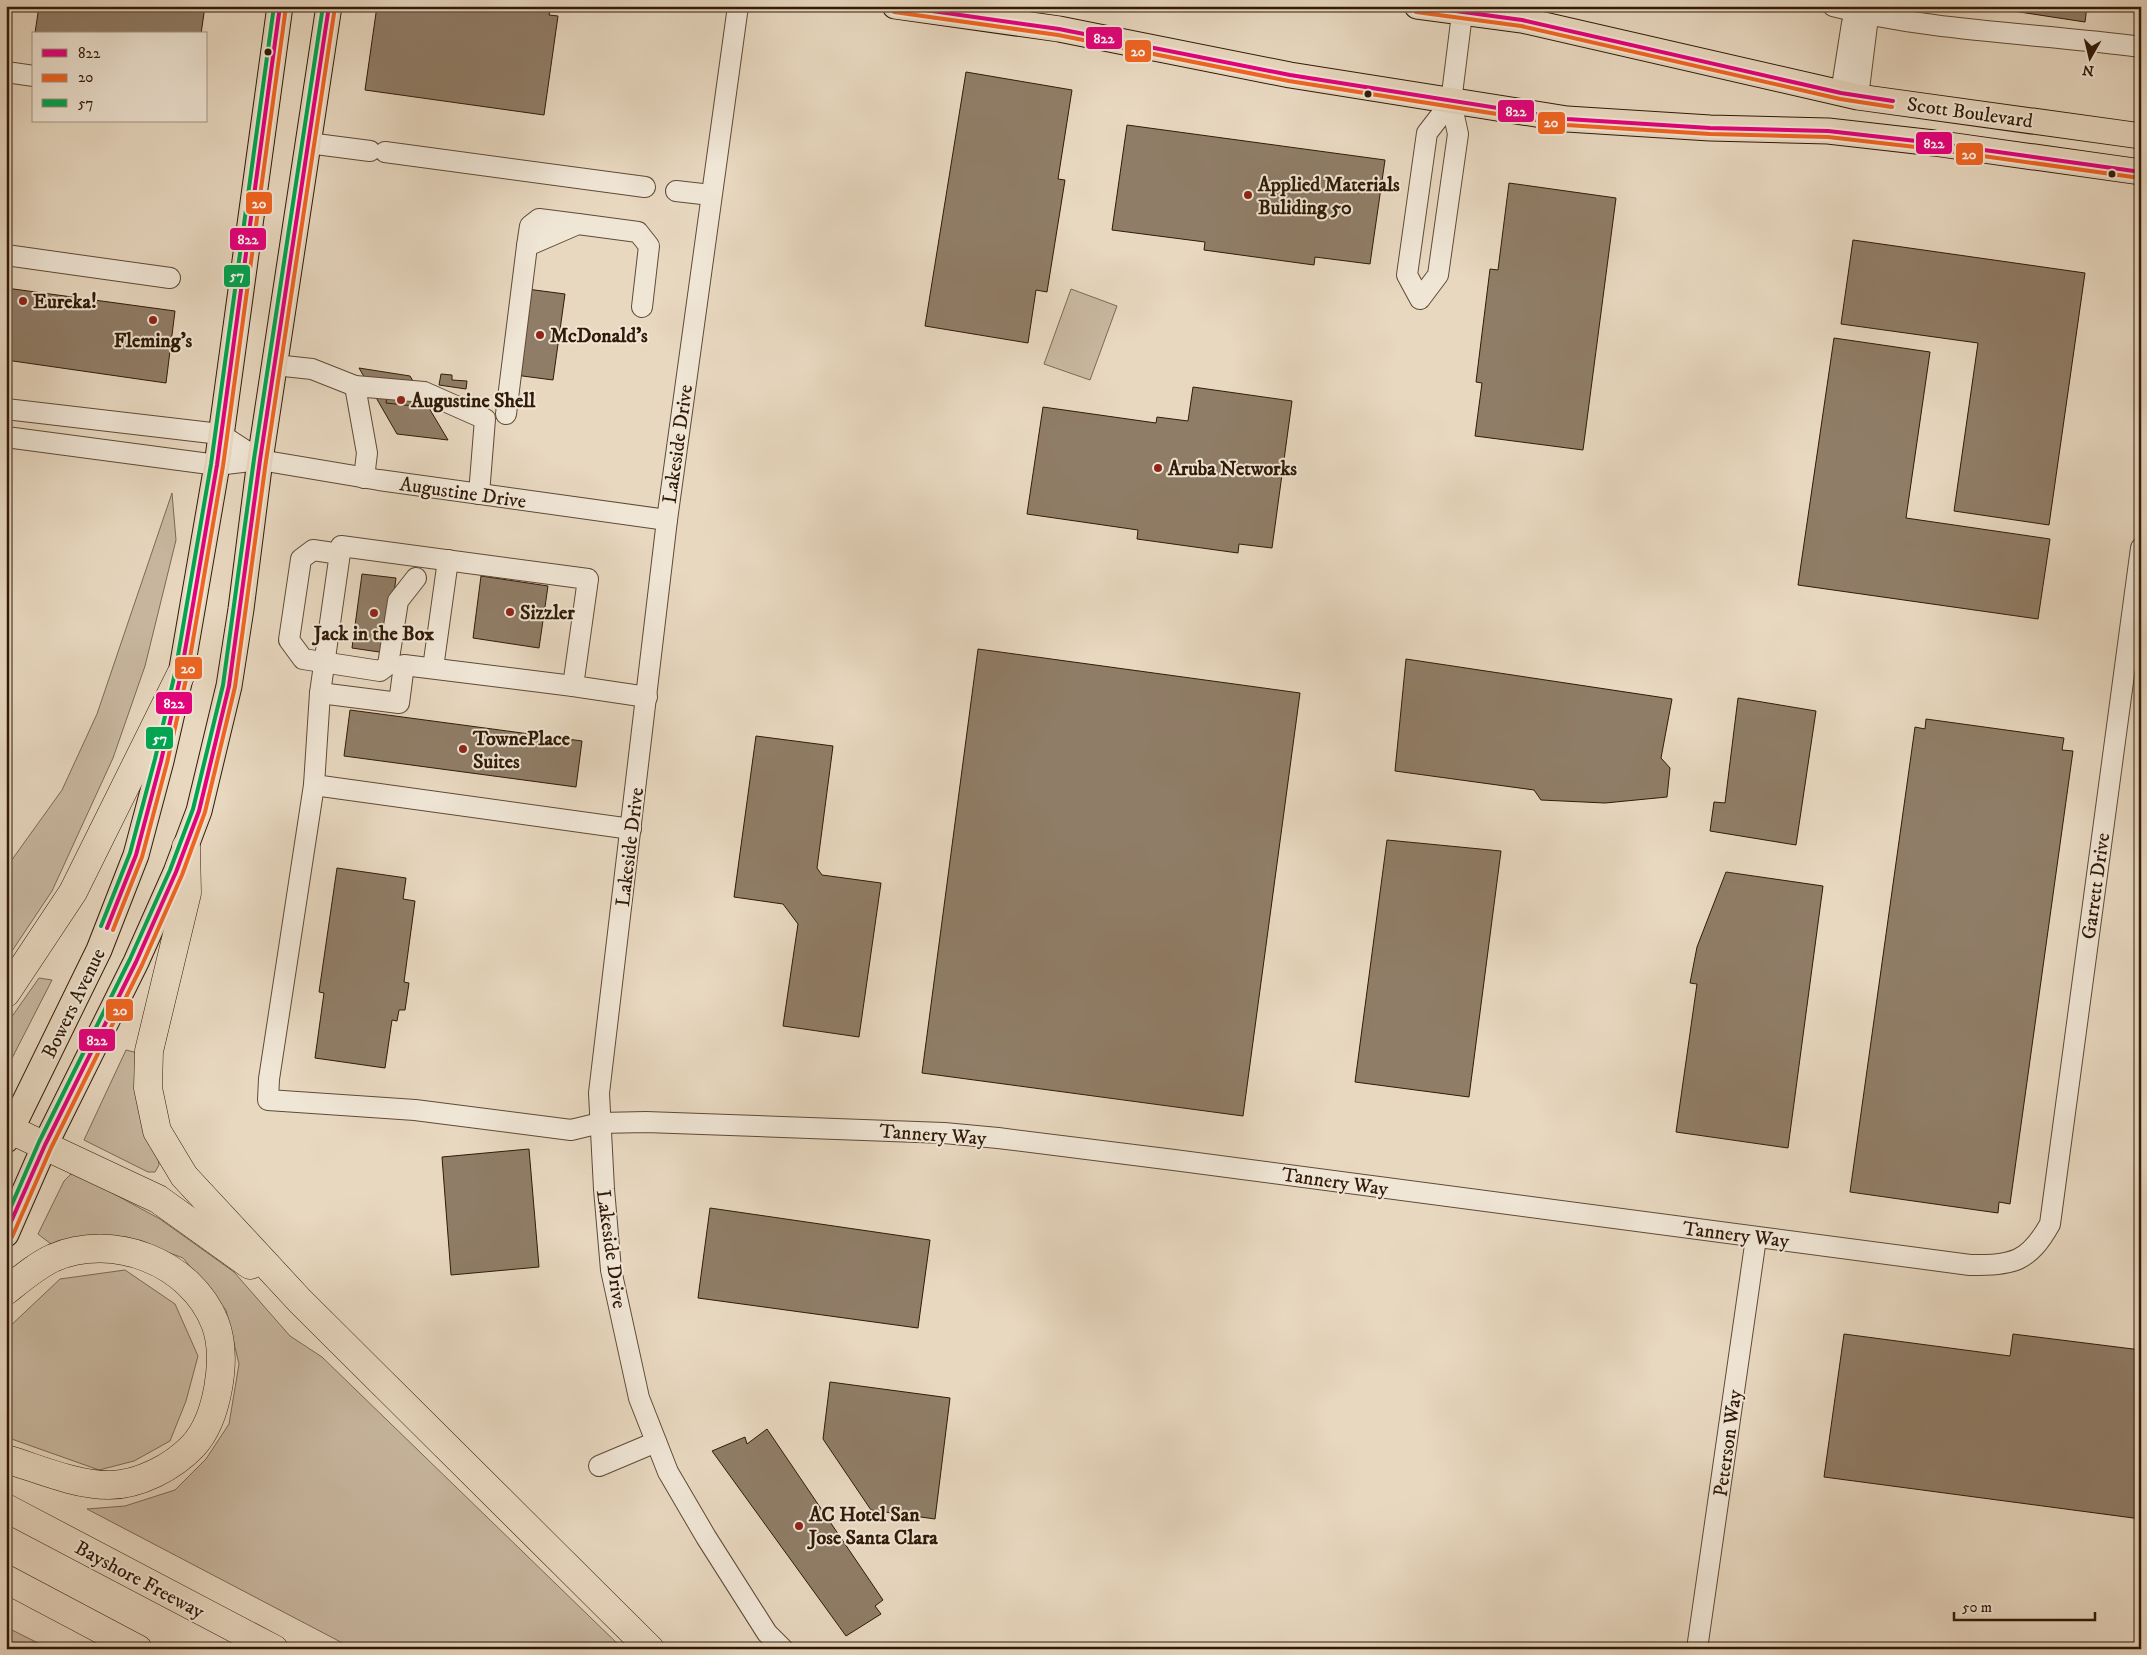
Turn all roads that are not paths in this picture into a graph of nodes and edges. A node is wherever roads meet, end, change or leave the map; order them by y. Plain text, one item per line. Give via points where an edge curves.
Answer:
1 (280, 6) edge
2 (329, 6) edge
3 (738, 6) edge
4 (895, 6) edge
5 (1418, 6) edge
6 (1833, 6) edge
7 (1463, 9) edge
8 (1864, 10) edge
9 (2141, 47) edge
10 (6, 72) edge
11 (32, 76) edge
12 (1850, 95) junction
13 (1451, 102) junction
14 (2141, 136) edge
15 (308, 143) junction
16 (2141, 172) edge
17 (645, 187) dead end
18 (676, 191) dead end
19 (711, 195) junction
20 (6, 255) edge
21 (170, 278) dead end
22 (642, 307) dead end
23 (275, 365) junction
24 (355, 386) junction
25 (6, 410) edge
26 (506, 414) dead end
27 (220, 434) junction
28 (6, 437) edge
29 (260, 460) junction
30 (216, 465) junction
31 (364, 478) junction
32 (479, 494) junction
33 (667, 520) junction
34 (2141, 548) edge
35 (340, 554) junction
36 (448, 560) junction
37 (416, 578) dead end
38 (324, 662) junction
39 (433, 668) junction
40 (181, 674) junction
41 (573, 686) junction
42 (320, 693) junction
43 (647, 697) junction
44 (314, 785) junction
45 (631, 829) junction
46 (186, 847) junction
47 (6, 993) edge
48 (600, 1123) junction
49 (9, 1135) edge
50 (45, 1145) junction
51 (2050, 1224) joint
52 (6, 1234) edge
53 (1756, 1238) junction
54 (6, 1291) edge
55 (300, 1301) junction
56 (656, 1442) junction
57 (6, 1459) edge
58 (600, 1466) dead end
59 (6, 1508) edge
60 (6, 1579) edge
61 (6, 1592) edge
62 (132, 1646) edge
63 (274, 1649) edge
64 (650, 1649) edge
65 (783, 1649) edge
66 (1697, 1649) edge

1 - 27 main road, Bowers Avenue
2 - 15 main road, Bowers Avenue
3 - 19 street, Lakeside Drive
4 - 13 main road, Scott Boulevard via 1059,29 1290,76
5 - 7 main road, Scott Boulevard
6 - 8 street
7 - 12 main road, Scott Boulevard
7 - 13 street
8 - 9 street via 2023,36
8 - 12 street via 1867,25
10 - 11 street
12 - 14 main road, Scott Boulevard
13 - 13 street via 1427,133 1408,275 1420,299 1438,275 1458,134
13 - 16 main road, Scott Boulevard via 1567,119 1828,131
15 - 17 street
15 - 23 main road, Bowers Avenue
18 - 19 street
19 - 33 street, Lakeside Drive
20 - 21 street
22 - 26 street via 649,246 638,232 539,219 530,226
23 - 24 street via 312,370
23 - 29 main road, Bowers Avenue
24 - 31 street via 367,453
24 - 32 street via 424,392 485,419
25 - 27 street, Augustine Drive
27 - 29 street, Augustine Drive
27 - 30 main road, Bowers Avenue
28 - 30 street, Augustine Drive
29 - 30 street, Augustine Drive
29 - 31 street, Augustine Drive
29 - 46 main road, Bowers Avenue via 229,686 199,811
30 - 40 main road, Bowers Avenue
31 - 32 street, Augustine Drive
32 - 33 street, Augustine Drive
33 - 43 street, Lakeside Drive
34 - 51 street, Garrett Drive
35 - 36 street via 341,546
35 - 38 street
35 - 38 street via 313,550 301,559 289,640 303,659
36 - 39 street
36 - 41 street via 588,579
37 - 38 street via 398,601 388,665 380,671
38 - 42 street
39 - 41 street
39 - 42 street via 404,665 399,702
40 - 47 highway via 73,892
40 - 49 main road, Bowers Avenue via 136,855 99,950
41 - 43 street
42 - 44 street
43 - 45 street, Lakeside Drive
44 - 45 street
44 - 48 street, Tannery Way via 268,1100 415,1110 571,1130
45 - 48 street, Lakeside Drive via 599,1093
46 - 50 main road, Bowers Avenue via 136,962
46 - 55 highway via 187,893 149,1050 148,1088 157,1131 184,1176
48 - 53 street, Tannery Way via 934,1132 1174,1160
48 - 56 street, Lakeside Drive via 611,1270 639,1398
49 - 50 highway
50 - 52 main road, Bowers Avenue
50 - 55 highway via 158,1199
51 - 53 street, Tannery Way via 2040,1242 2028,1254 2013,1262 1993,1265 1970,1265
53 - 66 street, Peterson Way
54 - 57 highway via 54,1258 82,1251 104,1248 150,1258 172,1269 198,1294 217,1331 220,1346 218,1389 205,1426 194,1445 160,1471 134,1481 109,1485 74,1480
55 - 64 highway
56 - 58 street
56 - 65 street, Lakeside Drive via 668,1472 706,1537 767,1633
59 - 63 highway, Bayshore Freeway
60 - 62 highway
61 - 62 highway

